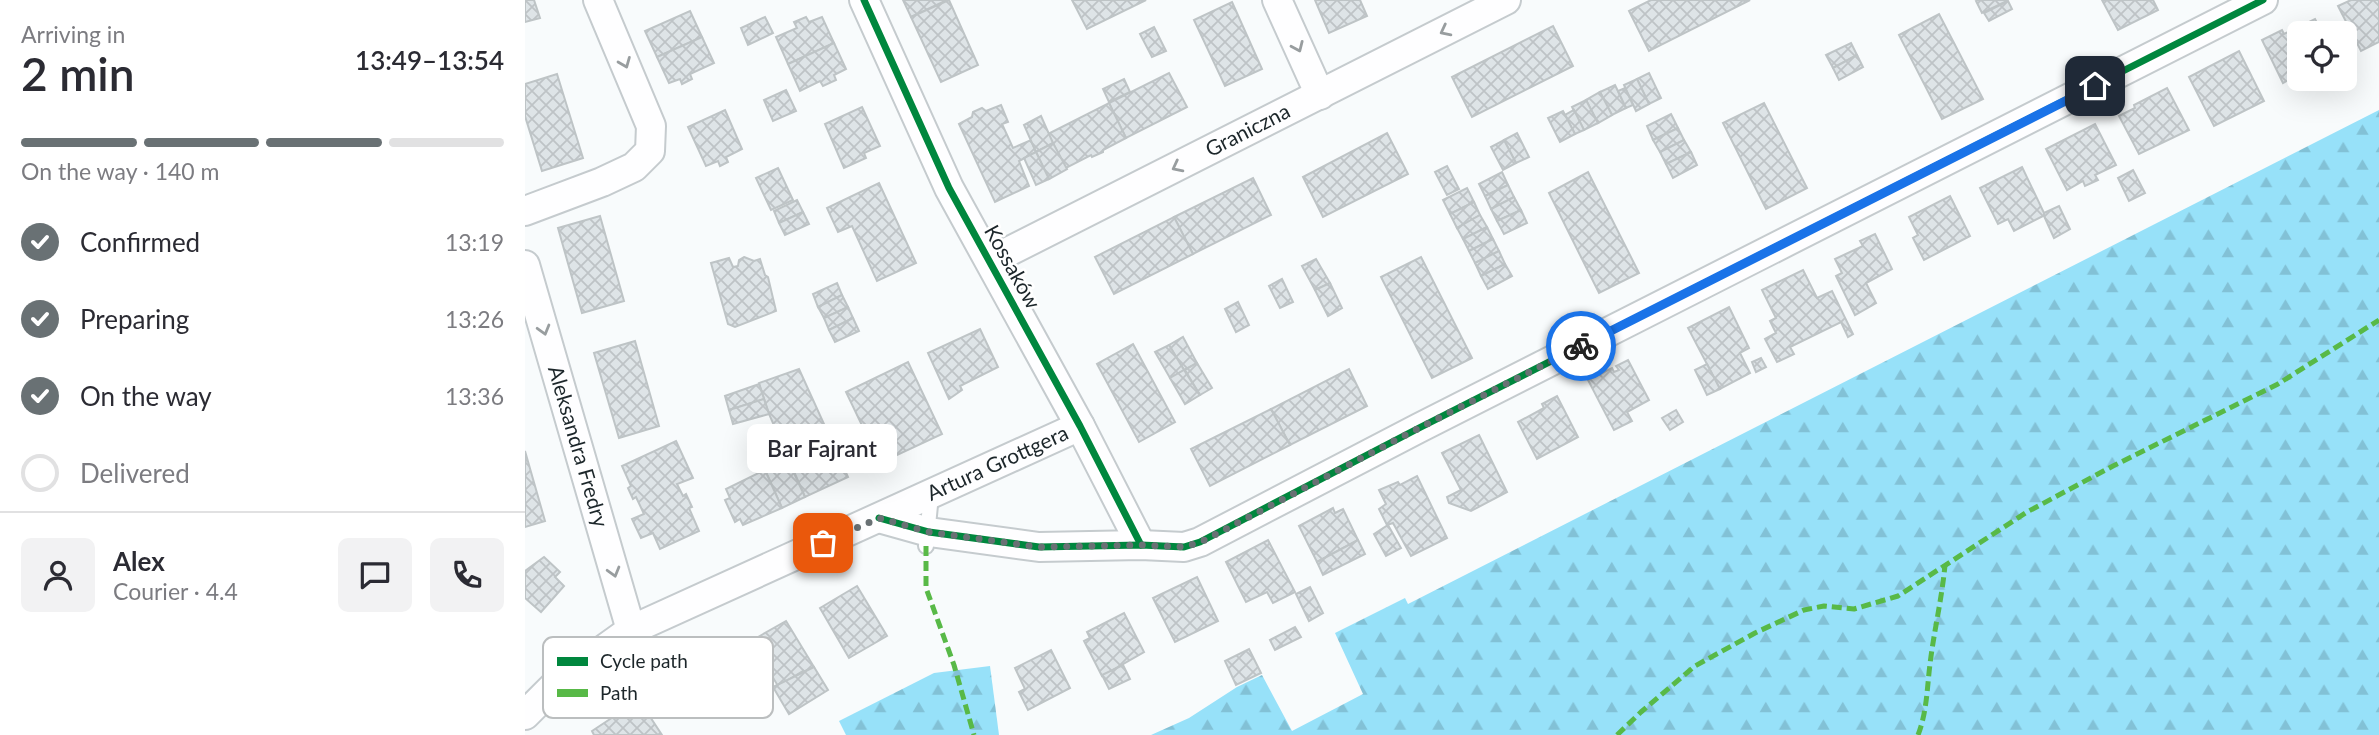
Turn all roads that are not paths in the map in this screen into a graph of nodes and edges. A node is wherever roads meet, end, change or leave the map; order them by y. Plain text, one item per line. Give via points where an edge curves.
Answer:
1 (598, 0) edge
2 (864, 0) edge
3 (1277, 0) edge
4 (1506, 0) edge
5 (2263, 0) edge
6 (1320, 95) junction
7 (525, 211) edge
8 (990, 261) junction
9 (525, 264) edge
10 (1080, 426) junction
11 (931, 495) junction
12 (879, 518) junction
13 (927, 539) junction
14 (1140, 545) junction
15 (631, 630) junction
16 (621, 637) edge
17 (543, 697) edge
18 (525, 715) edge

1 -> 7 street via 651,126 650,151 634,167
2 - 8 street, Kossaków via 949,188
3 -> 6 street
4 -> 6 street, Graniczna
5 - 14 street, Artura Grottgera via 1201,542 1184,547
6 -> 8 street, Graniczna
8 - 10 street, Kossaków
9 -> 15 street, Aleksandra Fredry
10 - 11 street, Artura Grottgera
10 - 14 street, Kossaków
11 - 12 street, Artura Grottgera
11 - 13 lane
12 - 13 street, Artura Grottgera
12 - 15 street, Artura Grottgera
13 - 14 street, Artura Grottgera via 1039,547
15 - 16 street, Artura Grottgera
17 - 18 street, Artura Grottgera

